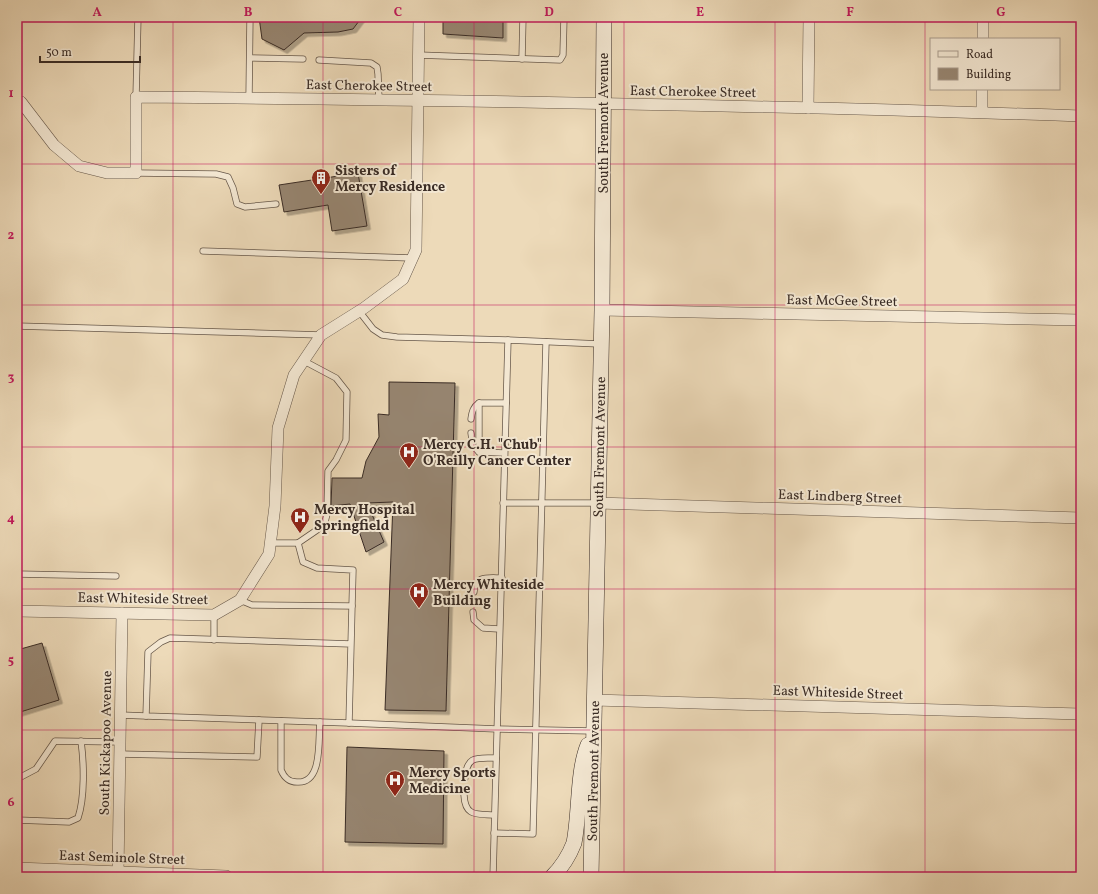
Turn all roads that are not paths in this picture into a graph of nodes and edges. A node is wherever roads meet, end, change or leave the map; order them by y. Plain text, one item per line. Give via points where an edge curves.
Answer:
1 (138, 17) edge
2 (250, 17) edge
3 (419, 17) edge
4 (523, 17) edge
5 (564, 17) edge
6 (604, 17) edge
7 (809, 17) edge
8 (983, 17) edge
9 (982, 38) edge
10 (418, 55) junction
11 (250, 58) junction
12 (303, 59) dead end
13 (522, 59) junction
14 (319, 60) dead end
15 (982, 90) edge
16 (136, 97) junction
17 (249, 98) junction
18 (18, 100) edge
19 (379, 100) junction
20 (418, 100) junction
21 (603, 104) junction
22 (808, 108) junction
23 (982, 112) junction
24 (1081, 116) edge
25 (136, 173) junction
26 (276, 204) dead end
27 (202, 251) dead end
28 (412, 258) junction
29 (602, 310) junction
30 (359, 311) junction
31 (1081, 320) edge
32 (17, 326) edge
33 (321, 335) junction
34 (508, 340) junction
35 (546, 342) junction
36 (601, 344) junction
37 (304, 361) junction
38 (479, 403) junction
39 (506, 403) junction
40 (471, 419) dead end
41 (470, 433) dead end
42 (479, 452) junction
43 (504, 453) junction
44 (503, 503) junction
45 (598, 503) junction
46 (541, 504) junction
47 (1081, 518) edge
48 (271, 543) junction
49 (298, 543) junction
50 (17, 574) edge
51 (116, 576) dead end
52 (502, 578) junction
53 (474, 592) dead end
54 (240, 600) junction
55 (352, 606) junction
56 (17, 611) edge
57 (473, 612) dead end
58 (122, 613) junction
59 (214, 615) junction
60 (500, 629) junction
61 (214, 640) junction
62 (351, 644) junction
63 (594, 700) junction
64 (1081, 714) edge
65 (120, 715) junction
66 (146, 716) junction
67 (258, 720) junction
68 (281, 721) junction
69 (320, 722) junction
70 (349, 723) junction
71 (497, 729) junction
72 (535, 730) junction
73 (594, 731) junction
74 (80, 741) junction
75 (120, 742) junction
76 (120, 754) junction
77 (496, 758) junction
78 (465, 778) dead end
79 (17, 779) edge
80 (464, 795) dead end
81 (494, 815) junction
82 (17, 820) edge
83 (494, 833) junction
84 (21, 872) edge
85 (118, 873) junction
86 (216, 877) edge
87 (226, 877) edge
88 (493, 877) edge
89 (552, 877) edge
90 (591, 877) edge

1 - 16 lane
2 - 11 lane
3 - 10 street, East Whiteside Street
4 - 13 lane
5 - 13 lane via 563,55 560,60
6 - 21 main road, South Fremont Avenue
7 - 22 street
8 - 9 street
10 - 13 lane
10 - 20 street, East Whiteside Street
11 - 12 lane
11 - 17 lane
14 - 19 lane via 371,63 377,67
15 - 23 street
16 - 17 street, East Cherokee Street
16 - 25 street
17 - 19 street, East Cherokee Street
18 - 25 street via 54,145 80,166 107,173
19 - 20 street, East Cherokee Street
20 - 21 street, East Cherokee Street
20 - 28 street, East Whiteside Street via 416,250
21 - 22 street, East Cherokee Street
21 - 29 main road, South Fremont Avenue
22 - 23 street, East Cherokee Street
23 - 24 street, East Cherokee Street
25 - 26 lane via 216,174 228,177 237,204 245,207
27 - 28 lane
28 - 30 street, East Whiteside Street via 403,279
29 - 31 street, East McGee Street
29 - 36 main road, South Fremont Avenue
30 - 33 street, East Whiteside Street
30 - 34 lane via 373,329 382,335
32 - 33 lane
33 - 37 street, East Whiteside Street
34 - 35 lane
34 - 39 lane
35 - 36 lane
35 - 46 lane
36 - 45 main road, South Fremont Avenue
37 - 48 street, East Whiteside Street via 294,375 278,428
37 - 49 lane via 336,378 347,392 346,440 328,471 325,522
38 - 39 lane
38 - 40 lane via 475,406
38 - 42 lane
39 - 43 lane
41 - 42 lane via 473,446
42 - 43 lane
43 - 44 lane
44 - 46 lane
44 - 52 lane
45 - 46 lane
45 - 47 street, East Lindberg Street
45 - 63 main road, South Fremont Avenue
46 - 72 lane
48 - 49 lane
48 - 54 street, East Whiteside Street via 269,554
49 - 55 lane via 303,562 317,568 353,570
50 - 51 lane
52 - 53 lane via 484,578 477,581
52 - 60 lane
54 - 55 lane via 252,605
54 - 59 street, East Whiteside Street
55 - 62 lane
56 - 58 street, East Whiteside Street
57 - 60 lane via 474,620 483,628
58 - 59 street, East Whiteside Street
58 - 65 street, South Kickapoo Avenue
59 - 61 lane
60 - 71 lane
61 - 62 lane
61 - 66 lane via 170,638 148,652
62 - 70 lane
63 - 64 street, East Whiteside Street
63 - 73 main road, South Fremont Avenue
65 - 66 lane
65 - 75 street, South Kickapoo Avenue
66 - 67 lane
67 - 68 lane
67 - 76 lane via 257,757
68 - 69 lane
68 - 69 lane via 281,770 290,781 298,783 313,776 316,768
69 - 70 lane
70 - 71 lane
71 - 72 lane
71 - 77 lane
72 - 73 lane
72 - 83 lane via 533,834
73 - 89 main road via 582,769 574,843 565,863
73 - 90 main road, South Fremont Avenue
74 - 75 lane
74 - 79 lane via 55,741 36,769
74 - 82 lane via 83,760 81,808 78,818 69,822
75 - 76 street, South Kickapoo Avenue
76 - 85 street, South Kickapoo Avenue
77 - 78 lane via 476,758 466,769
77 - 81 lane
80 - 81 lane via 468,810 475,814
81 - 83 lane
83 - 88 lane
84 - 85 street, East Seminole Street
85 - 86 street, East Seminole Street
86 - 87 street, East Seminole Street

